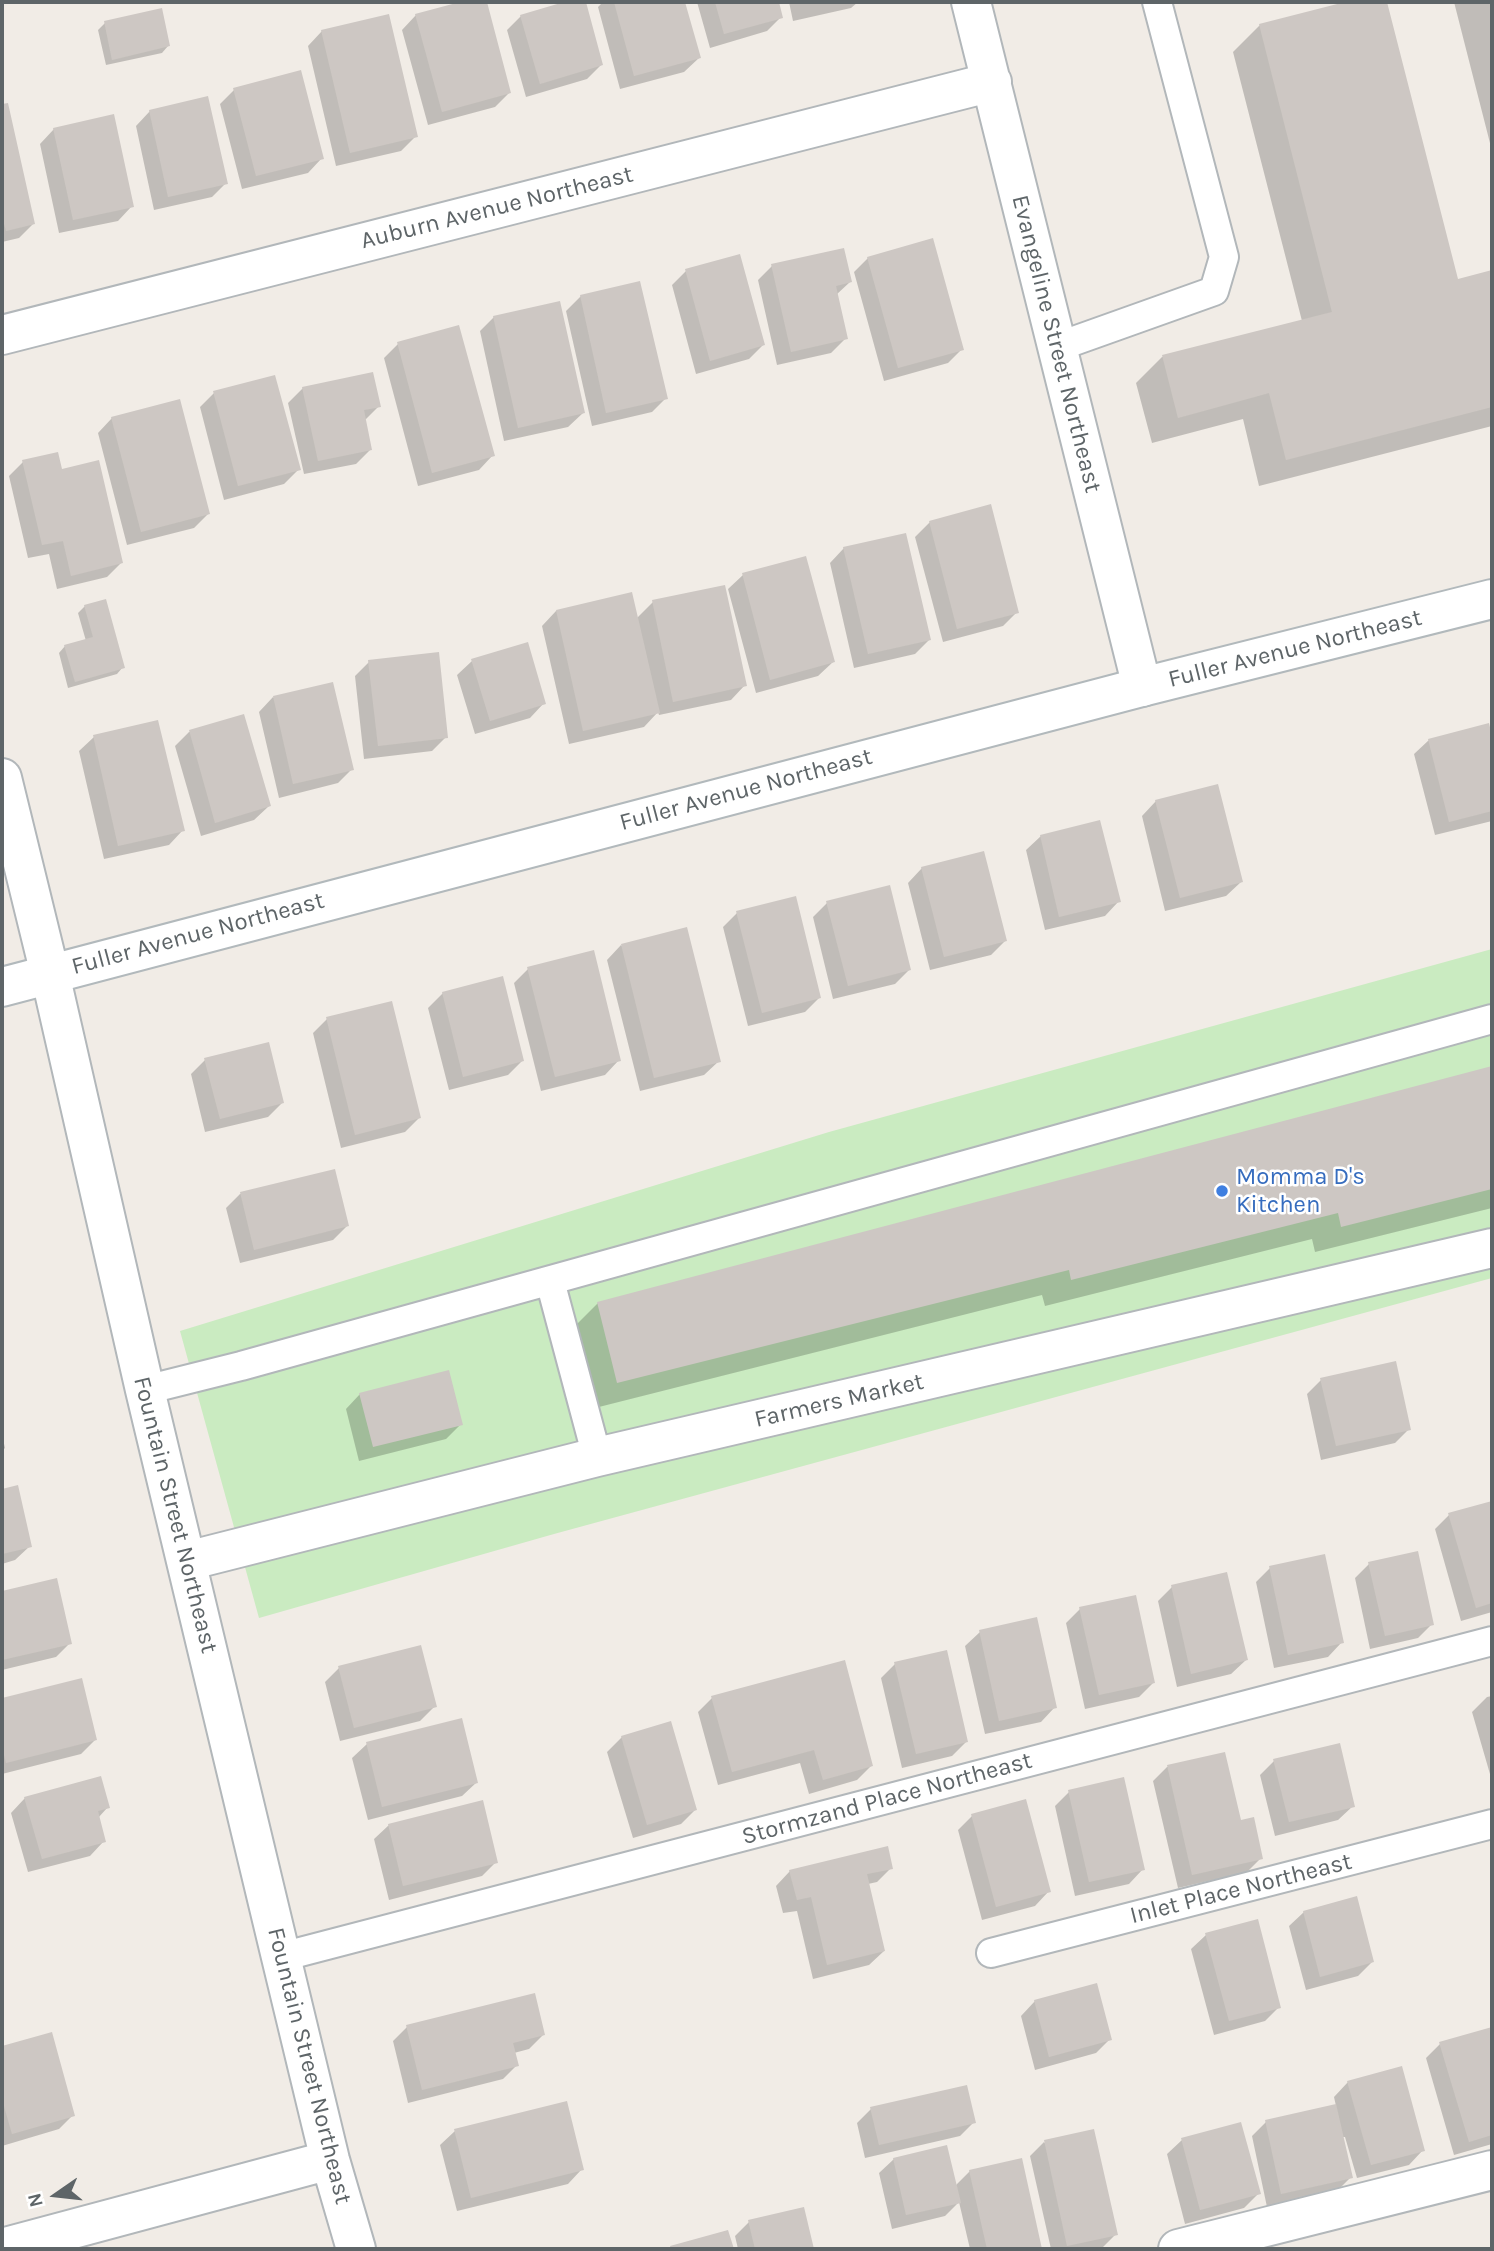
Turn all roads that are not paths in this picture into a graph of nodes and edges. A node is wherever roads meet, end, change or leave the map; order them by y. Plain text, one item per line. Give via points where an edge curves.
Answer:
1 (971, 2) edge
2 (1157, 2) edge
3 (992, 82) junction
4 (2, 335) edge
5 (1057, 347) junction
6 (1492, 599) edge
7 (1142, 687) junction
8 (2, 778) edge
9 (50, 974) junction
10 (2, 987) edge
11 (1492, 1019) edge
12 (1492, 1248) edge
13 (550, 1281) junction
14 (145, 1390) junction
15 (597, 1457) junction
16 (187, 1561) junction
17 (1492, 1641) edge
18 (1492, 1824) edge
19 (990, 1953) dead end
20 (281, 1957) junction
21 (330, 2160) junction
22 (1492, 2170) edge
23 (2, 2248) edge
24 (356, 2249) edge
25 (1178, 2249) edge

1 - 3 street, Evangeline Street Northeast
2 - 5 lane via 1224,257 1214,291
3 - 4 street, Auburn Avenue Northeast
3 - 5 street, Evangeline Street Northeast
5 - 7 street, Evangeline Street Northeast
6 - 7 street, Fuller Avenue Northeast
7 - 9 street, Fuller Avenue Northeast
8 - 9 street, Fountain Street Northeast
9 - 10 street, Fuller Avenue Northeast
9 - 14 street, Fountain Street Northeast
11 - 13 lane
12 - 15 street, Farmers Market
13 - 14 lane
13 - 15 lane
14 - 16 street, Fountain Street Northeast
15 - 16 street, Farmers Market
16 - 20 street, Fountain Street Northeast
17 - 20 lane, Stormzand Place Northeast
18 - 19 lane, Inlet Place Northeast
20 - 21 street, Fountain Street Northeast
21 - 23 street
21 - 24 street, Fountain Street Northeast
22 - 25 street

